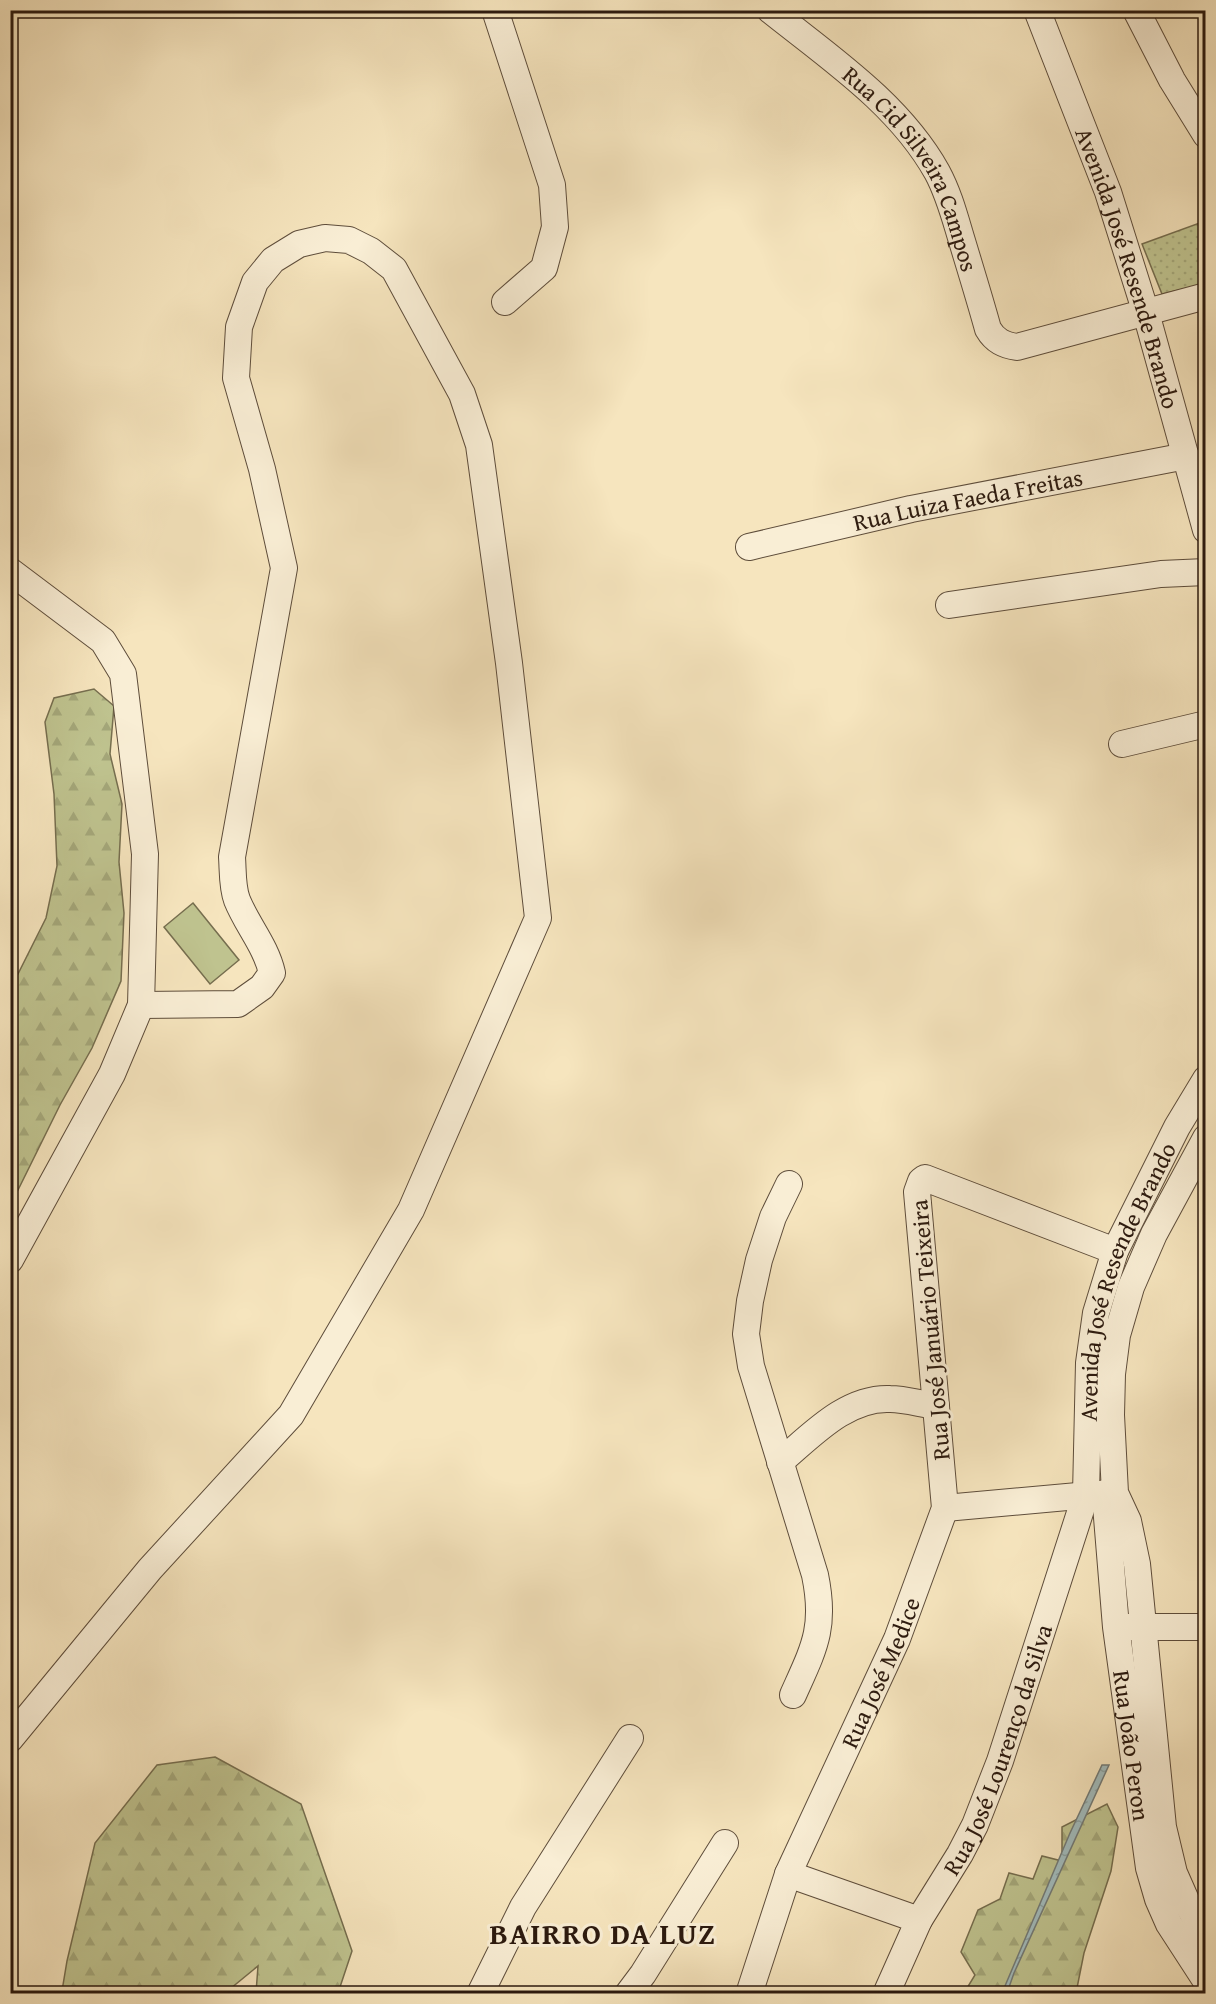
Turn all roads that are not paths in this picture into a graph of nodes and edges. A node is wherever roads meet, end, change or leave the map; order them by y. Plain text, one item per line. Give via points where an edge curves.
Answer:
1 (495, 10) edge
2 (770, 10) edge
3 (1037, 10) edge
4 (1136, 10) edge
5 (1206, 135) edge
6 (1206, 296) edge
7 (505, 302) dead end
8 (1146, 313) junction
9 (1186, 456) junction
10 (1206, 530) edge
11 (749, 547) dead end
12 (10, 571) edge
13 (1206, 572) edge
14 (949, 604) dead end
15 (1206, 724) edge
16 (1122, 744) dead end
17 (141, 1005) junction
18 (1206, 1079) edge
19 (1206, 1138) edge
20 (789, 1184) dead end
21 (1115, 1251) junction
22 (10, 1260) edge
23 (936, 1406) junction
24 (780, 1462) junction
25 (1102, 1494) junction
26 (945, 1508) junction
27 (1116, 1627) junction
28 (1143, 1627) junction
29 (1206, 1627) edge
30 (793, 1695) dead end
31 (630, 1738) dead end
32 (10, 1739) edge
33 (725, 1843) dead end
34 (788, 1874) junction
35 (919, 1920) junction
36 (1206, 1939) edge
37 (1206, 1982) edge
38 (480, 1994) edge
39 (628, 1994) edge
40 (749, 1994) edge
41 (886, 1994) edge

1 - 7 street via 552,185 555,227 544,268
2 - 8 street, Rua Cid Silveira Campos via 891,110 921,147 949,199 992,336 1017,347
3 - 8 street, Avenida José Resende Brando via 1108,192
4 - 5 street
6 - 8 street
8 - 9 street, Avenida José Resende Brando
9 - 10 street, Avenida José Resende Brando
9 - 11 street, Rua Luiza Faeda Freitas via 911,509
12 - 17 street via 103,641 123,674 145,854
13 - 14 street via 1161,574
15 - 16 street
17 - 22 street via 112,1074
17 - 32 street via 238,1004 262,987 272,973 269,957 236,898 232,857 284,568 262,468 236,378 239,327 255,282 273,260 299,244 325,238 349,240 393,269 462,394 479,445 538,918 411,1210 291,1415 150,1569
18 - 21 street, Avenida José Resende Brando
19 - 25 street via 1154,1234 1131,1287 1117,1335
20 - 24 street via 773,1216 759,1260 746,1334 751,1366
21 - 23 street, Rua José Januário Teixeira via 925,1178 921,1181 917,1192
21 - 25 street, Avenida José Resende Brando via 1096,1313 1089,1363
23 - 24 street via 890,1399 855,1407 837,1414
23 - 26 street, Rua José Januário Teixeira
24 - 30 street via 820,1601 814,1648
25 - 26 street
25 - 27 street, Rua João Peron
25 - 28 street via 1128,1521 1134,1539
25 - 35 street, Rua José Lourenço da Silva via 975,1826
26 - 34 street, Rua José Medice via 897,1639
27 - 28 street
27 - 37 street, Rua João Peron via 1149,1868 1169,1924
28 - 29 street
28 - 36 street via 1163,1827 1174,1873
31 - 38 street via 523,1907
33 - 39 street
34 - 35 street
34 - 40 street, Rua José Medice
35 - 41 street, Rua José Lourenço da Silva

